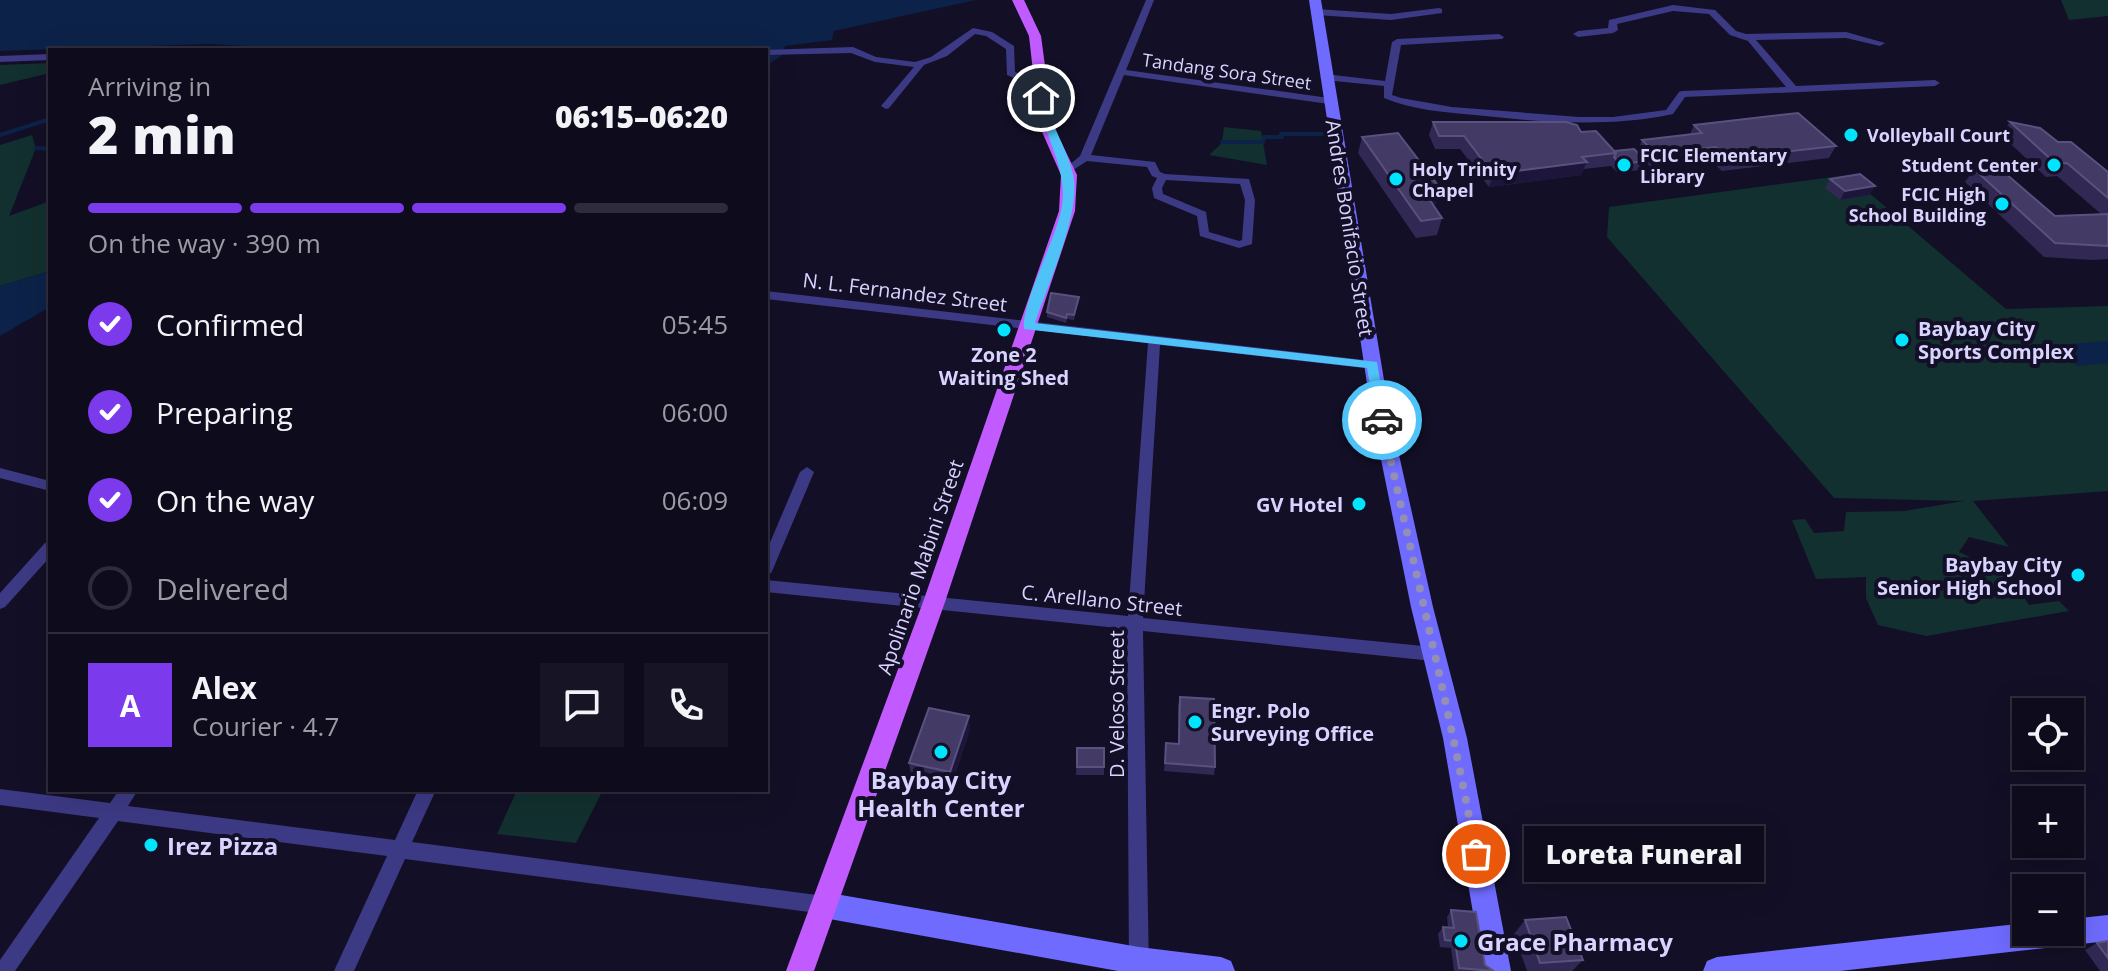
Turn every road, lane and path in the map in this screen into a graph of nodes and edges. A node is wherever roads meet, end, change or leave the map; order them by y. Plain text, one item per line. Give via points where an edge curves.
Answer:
1 (1018, 0) edge
2 (1136, 0) edge
3 (1149, 1) edge
4 (1315, 6) edge
5 (1439, 11) dead end
6 (1414, 15) junction
7 (1422, 23) dead end
8 (1430, 32) dead end
9 (1578, 34) dead end
10 (1499, 37) dead end
11 (1746, 37) junction
12 (1438, 40) junction
13 (1880, 43) dead end
14 (768, 52) edge
15 (48, 57) edge
16 (0, 59) edge
17 (920, 66) junction
18 (1122, 72) junction
19 (1325, 77) junction
20 (1935, 83) dead end
21 (1389, 84) junction
22 (1040, 86) junction
23 (1793, 89) junction
24 (1329, 101) junction
25 (886, 106) dead end
26 (1085, 158) junction
27 (1068, 173) junction
28 (1163, 177) junction
29 (768, 295) edge
30 (1028, 326) junction
31 (1154, 341) junction
32 (1373, 365) junction
33 (807, 472) dead end
34 (0, 473) edge
35 (48, 485) edge
36 (48, 549) edge
37 (768, 564) edge
38 (768, 586) edge
39 (934, 602) junction
40 (0, 603) edge
41 (1135, 624) junction
42 (1433, 654) junction
43 (128, 792) edge
44 (426, 792) edge
45 (0, 797) edge
46 (115, 812) junction
47 (398, 852) junction
48 (824, 905) junction
49 (2108, 928) edge
50 (2084, 930) edge
51 (2012, 938) edge
52 (1139, 966) edge
53 (4, 971) edge
54 (344, 971) edge
55 (800, 971) edge
56 (1221, 971) edge
57 (1497, 971) edge
58 (1717, 971) edge

1 - 22 main road via 1035,36
2 - 3 street
3 - 18 street
4 - 6 street via 1391,17
4 - 19 street, Andres Bonifacio Street
5 - 6 street
6 - 7 street
8 - 12 street
9 - 11 street via 1613,30 1612,22 1680,8 1712,12 1733,33
10 - 12 street
11 - 13 street via 1846,35
11 - 23 street
12 - 21 street via 1396,43
14 - 17 street via 853,50 863,57
15 - 16 street
17 - 22 street via 973,31 1011,48 1010,73
17 - 25 street
18 - 24 street, Tandang Sora Street
18 - 26 street
19 - 21 street
19 - 24 street, Andres Bonifacio Street
20 - 23 street
21 - 23 street via 1387,96 1396,102 1590,121 1669,112 1682,94
22 - 27 main road via 1046,125
24 - 32 street, Andres Bonifacio Street
26 - 27 street
26 - 28 street via 1151,164
27 - 30 main road, Apolinario Mabini Street via 1067,211
28 - 28 street via 1158,196 1202,214 1204,234 1239,245 1248,242 1250,200 1245,181
29 - 30 street, N. L. Fernandez Street
30 - 31 street, N. L. Fernandez Street
30 - 39 main road, Apolinario Mabini Street
31 - 32 street, N. L. Fernandez Street
31 - 41 street, D. Veloso Street
32 - 42 street, Andres Bonifacio Street
33 - 37 street
34 - 35 street
36 - 40 street
38 - 39 street, C. Arellano Street
39 - 41 street, C. Arellano Street
39 - 48 main road, Apolinario Mabini Street
41 - 42 street, C. Arellano Street
41 - 52 street, D. Veloso Street
42 - 57 street, Andres Bonifacio Street via 1455,738
43 - 46 street
44 - 47 street
45 - 46 street
46 - 47 street
46 - 53 street
47 - 48 street
47 - 54 street
48 - 52 street
48 - 55 main road, Apolinario Mabini Street
49 - 50 street
51 - 58 street
52 - 56 street

